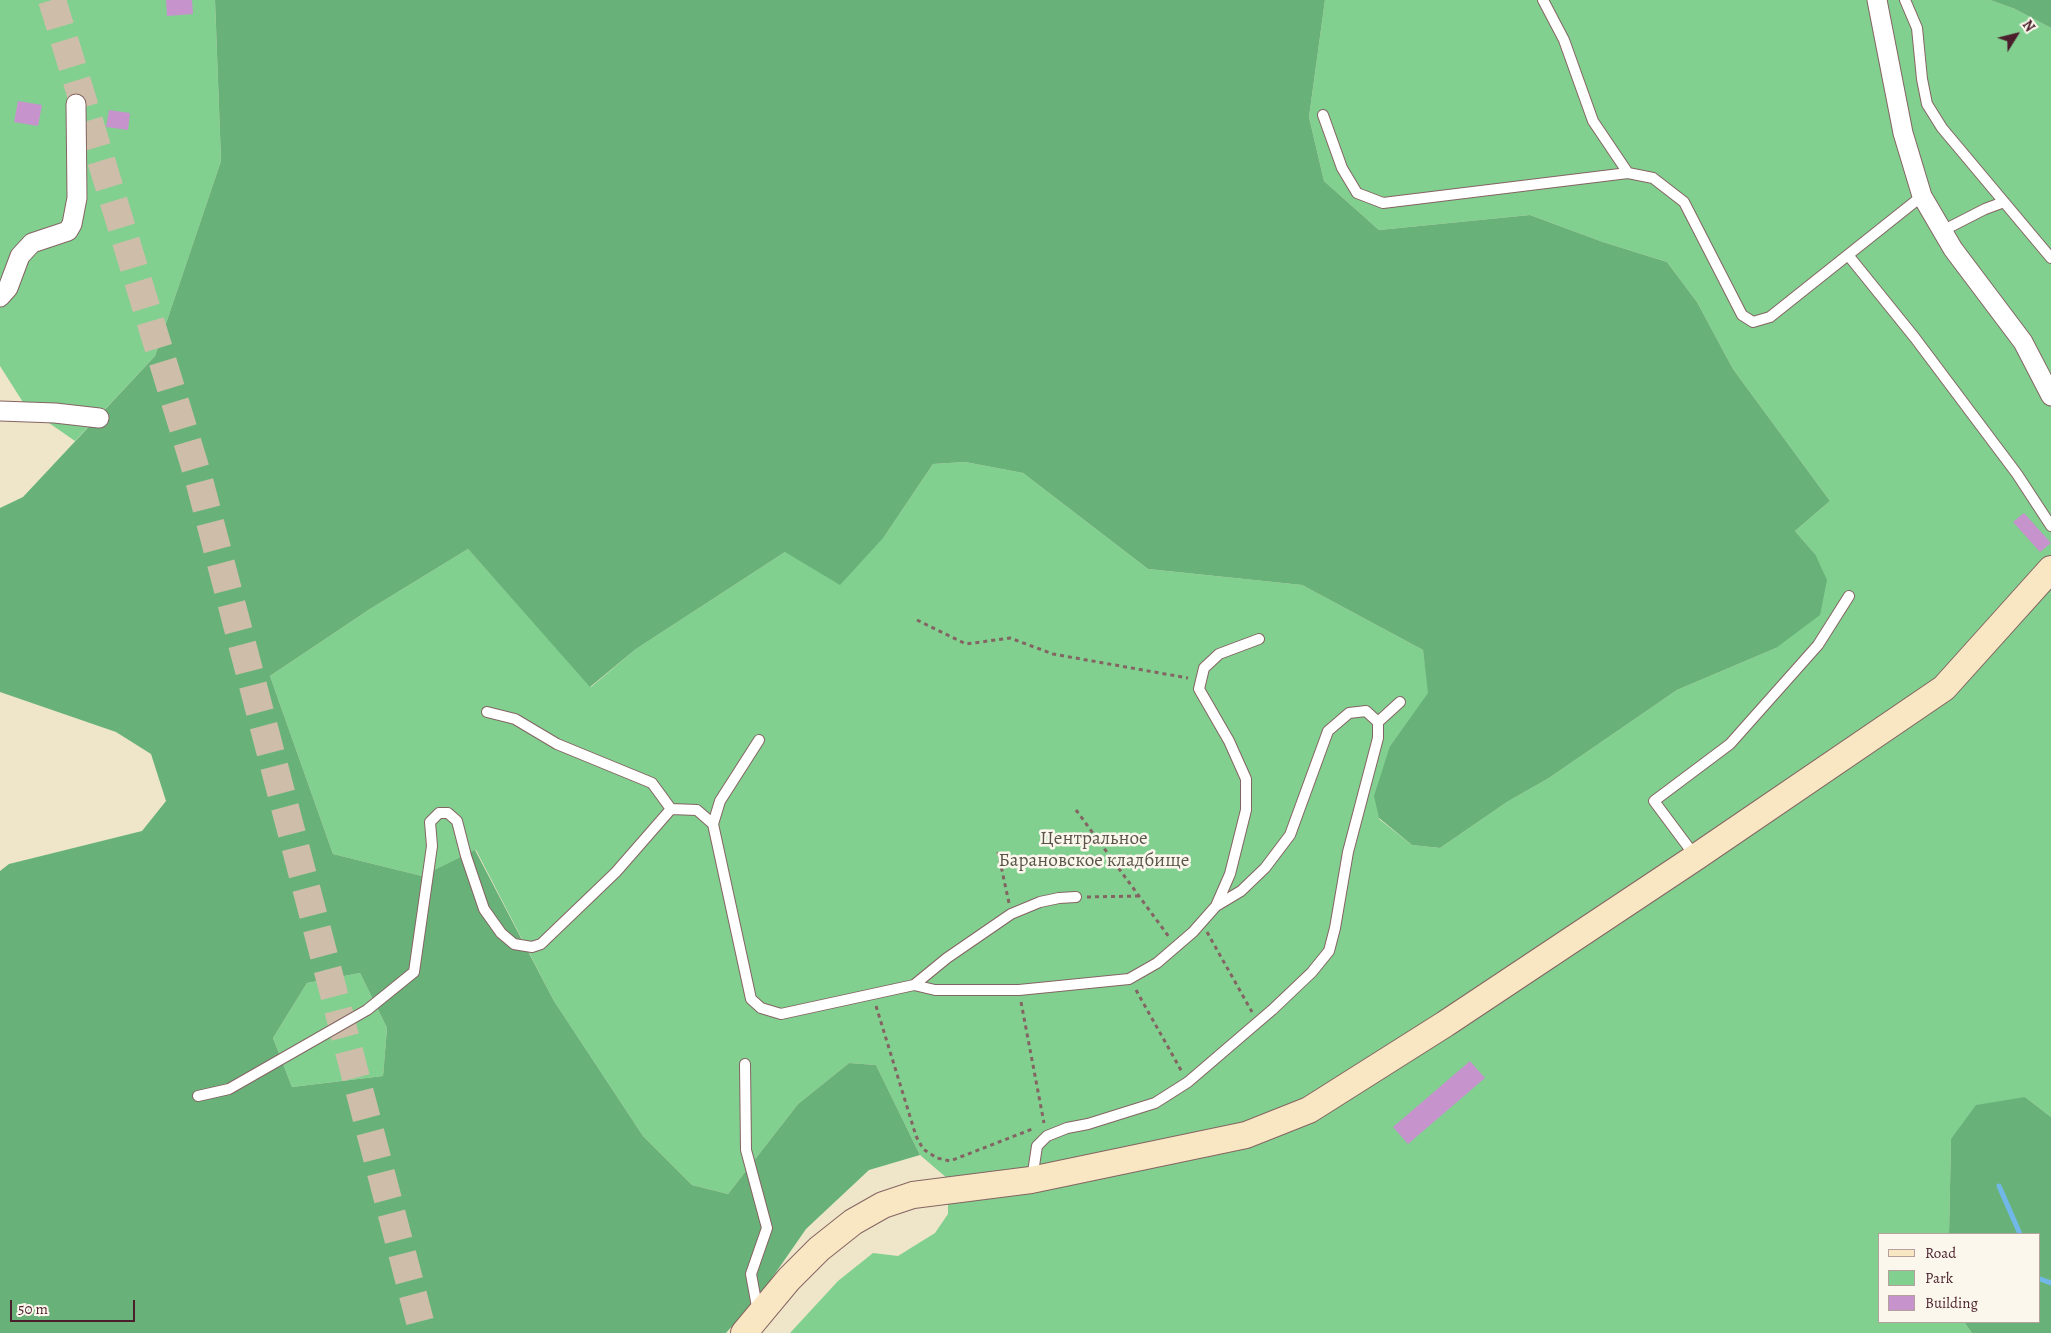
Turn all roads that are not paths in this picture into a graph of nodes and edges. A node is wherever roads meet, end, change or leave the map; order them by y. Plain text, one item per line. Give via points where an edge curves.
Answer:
1 (1543, 0) edge
2 (1877, 0) edge
3 (1905, 0) edge
4 (76, 104) dead end
5 (1323, 115) dead end
6 (1628, 173) junction
7 (1922, 196) junction
8 (2004, 202) junction
9 (1942, 231) junction
10 (1848, 255) junction
11 (2051, 258) edge
12 (0, 297) edge
13 (2051, 396) edge
14 (0, 411) edge
15 (99, 418) dead end
16 (2051, 526) edge
17 (2051, 569) edge
18 (1849, 596) dead end
19 (1259, 639) dead end
20 (1400, 702) dead end
21 (487, 712) dead end
22 (1378, 722) junction
23 (760, 740) dead end
24 (671, 809) junction
25 (713, 824) junction
26 (1696, 857) junction
27 (1076, 897) road end
28 (1216, 906) junction
29 (914, 985) junction
30 (745, 1064) dead end
31 (198, 1096) dead end
32 (1031, 1180) junction
33 (754, 1327) edge

1 - 6 lane via 1564,40 1593,121
2 - 7 street via 1903,133
3 - 8 lane via 1917,28 1928,104 1942,128
4 - 12 street via 77,198 72,224 68,231 32,243 20,256 8,288
5 - 6 lane via 1342,168 1357,193 1383,202
6 - 10 lane via 1653,178 1684,202 1742,315 1753,322 1770,318
7 - 9 street
7 - 10 lane
8 - 9 lane via 1985,208
8 - 11 lane
9 - 13 street via 1952,249 2023,342
10 - 16 lane via 2017,474
14 - 15 street via 55,412
17 - 26 street via 1944,688
18 - 26 lane via 1818,645 1730,744 1654,802
19 - 28 lane via 1219,654 1204,668 1199,690 1230,741 1246,779 1246,810 1230,874
20 - 22 lane
21 - 24 lane via 515,719 557,744 652,783
22 - 28 lane via 1366,711 1349,713 1328,731 1290,835 1265,868 1241,891
22 - 32 lane via 1378,738 1348,852 1329,951 1312,972 1258,1023 1188,1082 1155,1103 1046,1136 1037,1146
23 - 25 lane via 720,801
24 - 25 lane via 698,810
24 - 31 lane via 616,872 541,944 532,947 514,944 501,933 484,909 457,822 448,814 439,813 430,822 432,846 414,972 367,1010 229,1089
25 - 29 lane via 751,999 761,1008 781,1014
26 - 32 street via 1445,1024 1302,1114 1246,1135
27 - 29 lane via 1040,902 1011,914
28 - 29 lane via 1157,963 1129,979 1019,990 935,990
30 - 33 lane via 746,1150 767,1228 751,1274
32 - 33 street via 913,1195 882,1206 853,1222 819,1250 789,1279

